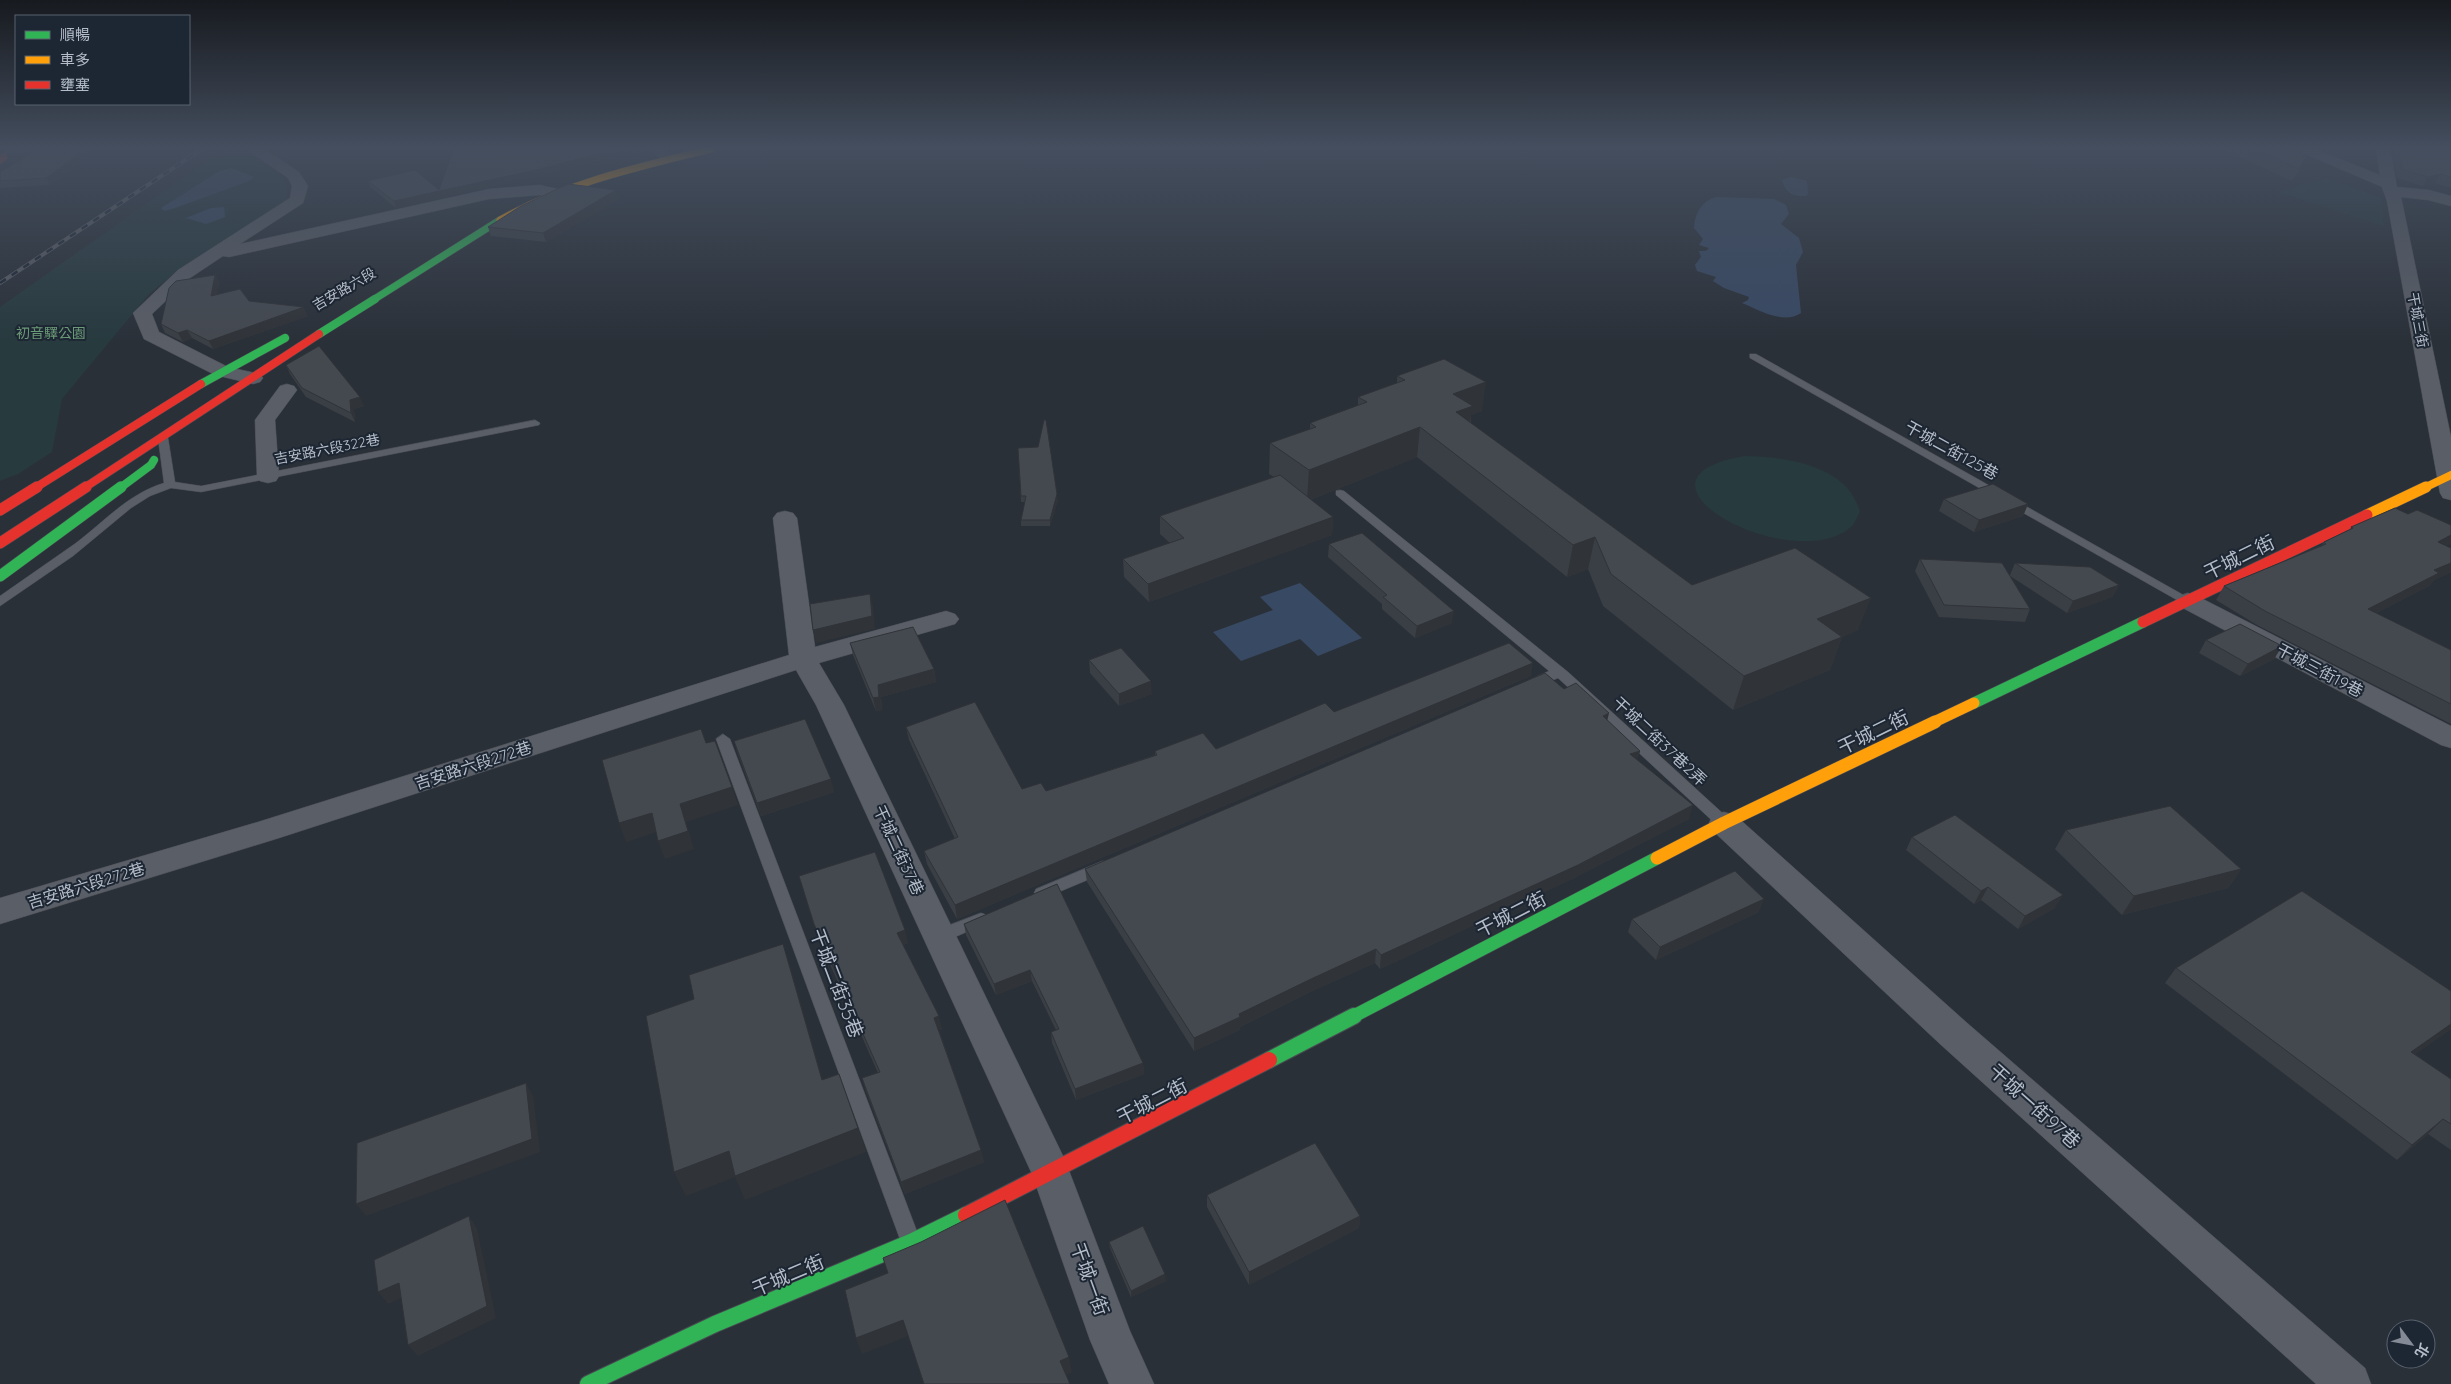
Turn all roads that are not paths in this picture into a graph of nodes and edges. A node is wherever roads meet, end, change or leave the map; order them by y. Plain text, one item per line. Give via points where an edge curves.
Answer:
1 (277, 214) edge
2 (401, 214) edge
3 (507, 214) edge
4 (511, 214) edge
5 (2397, 214) edge
6 (216, 255) junction
7 (315, 323) dead end
8 (298, 331) dead end
9 (1753, 356) dead end
10 (222, 371) junction
11 (252, 378) junction
12 (287, 390) dead end
13 (535, 423) dead end
14 (163, 438) junction
15 (100, 447) junction
16 (268, 476) junction
17 (2450, 481) edge
18 (18, 484) dead end
19 (170, 485) junction
20 (1340, 493) edge
21 (0, 510) edge
22 (785, 518) dead end
23 (0, 543) edge
24 (0, 576) edge
25 (2188, 601) junction
26 (0, 602) edge
27 (946, 619) dead end
28 (803, 659) junction
29 (1558, 672) junction
30 (1522, 688) edge
31 (2451, 738) edge
32 (723, 739) dead end
33 (1724, 823) junction
34 (1113, 862) edge
35 (1031, 897) edge
36 (0, 911) edge
37 (994, 913) edge
38 (940, 936) junction
39 (1052, 1173) junction
40 (911, 1242) junction
41 (588, 1384) edge
42 (1132, 1384) edge
43 (2349, 1384) edge

1 - 6 street
2 - 6 street
3 - 7 main road, 吉安路六段
4 - 11 main road, 吉安路六段
5 - 17 street, 干城三街
6 - 10 street via 184,274 142,313 150,335
8 - 10 main road
9 - 25 lane, 干城二街125巷
10 - 11 street
10 - 15 main road
11 - 14 main road, 吉安路六段
12 - 16 street via 265,420
13 - 16 lane, 吉安路六段322巷
14 - 19 lane
14 - 23 main road, 吉安路六段
14 - 24 main road via 151,466
15 - 18 main road
15 - 21 main road
16 - 19 lane, 吉安路六段322巷 via 201,489
17 - 25 main road, 干城二街
19 - 26 lane via 152,489 127,503 89,538
20 - 29 lane, 干城二街37巷2弄
22 - 28 street, 干城二街37巷
25 - 31 street, 干城三街19巷
25 - 33 main road, 干城二街
27 - 28 street, 吉安路六段272巷
28 - 36 street, 吉安路六段272巷 via 268,830
28 - 38 street, 干城二街37巷 via 830,704
29 - 30 lane
29 - 33 lane, 干城二街37巷2弄
32 - 40 lane, 干城二街35巷
33 - 39 main road, 干城二街
33 - 43 street, 干城一街97巷 via 1961,1040
34 - 35 lane
37 - 38 lane
38 - 39 street, 干城二街37巷
39 - 40 main road, 干城二街
39 - 42 street, 干城一街 via 1112,1340
40 - 41 main road, 干城二街 via 715,1324

